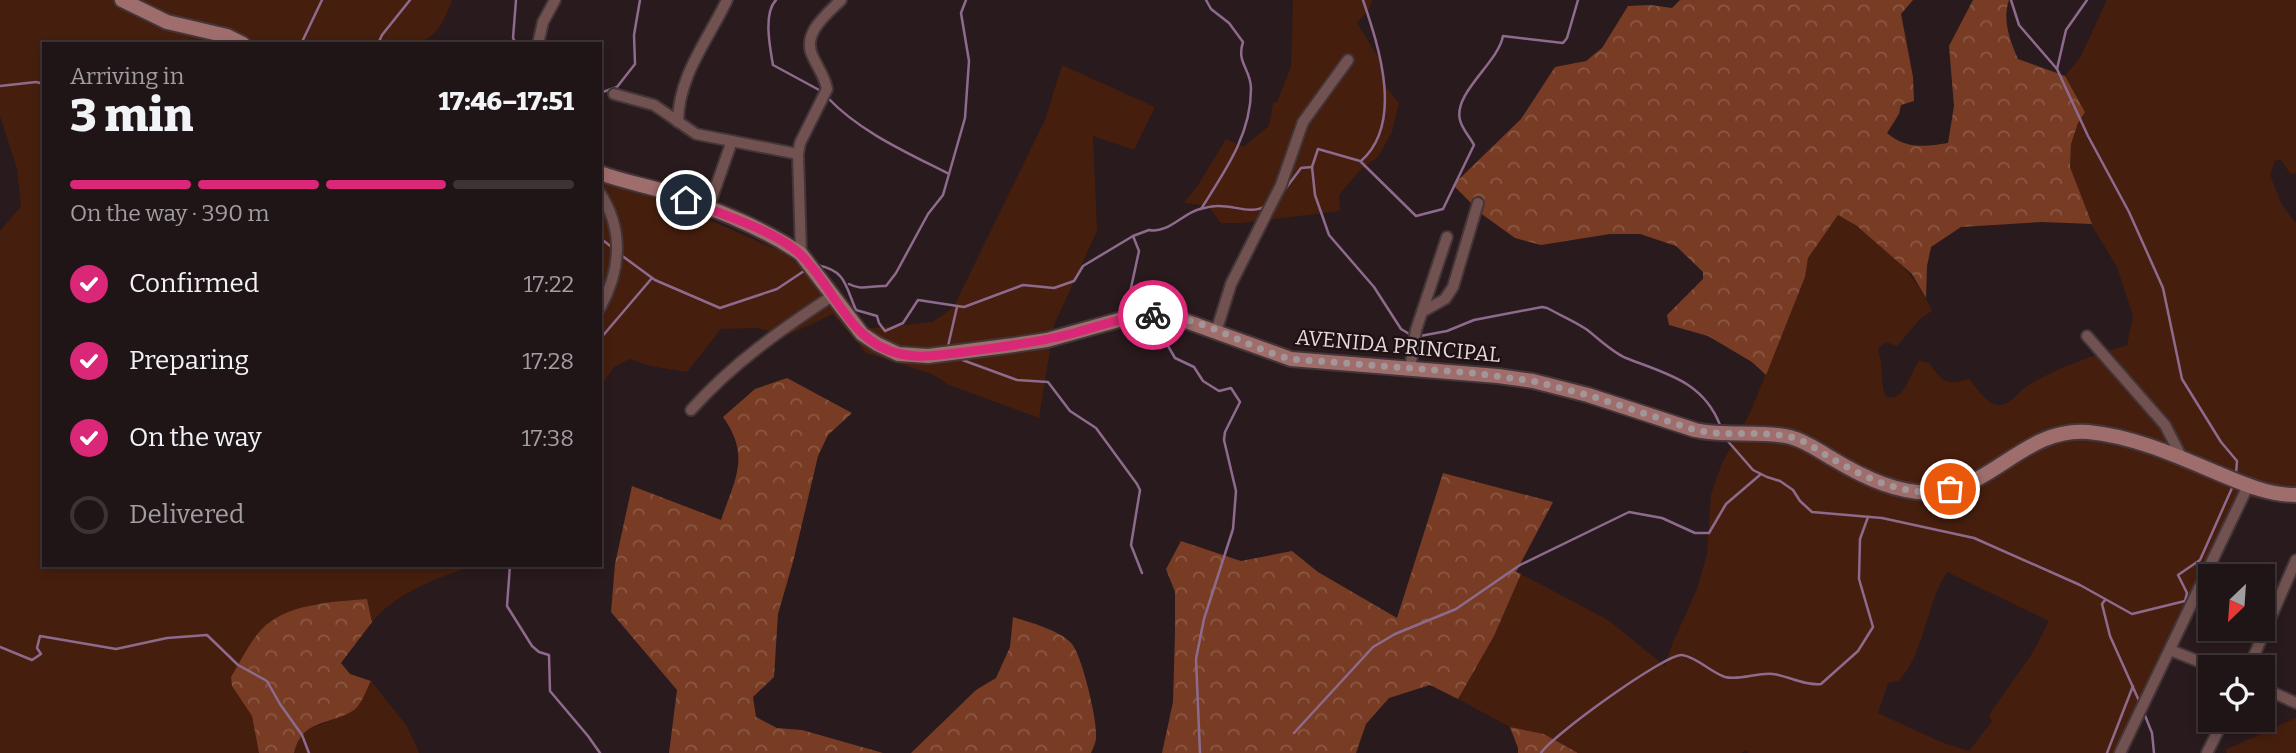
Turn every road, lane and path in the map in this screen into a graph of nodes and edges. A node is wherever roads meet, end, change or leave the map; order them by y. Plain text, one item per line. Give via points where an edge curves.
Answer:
1 (122, 0) edge
2 (555, 0) edge
3 (727, 0) edge
4 (841, 0) edge
5 (239, 42) edge
6 (538, 42) edge
7 (1348, 60) dead end
8 (614, 94) dead end
9 (678, 122) junction
10 (732, 141) junction
11 (798, 154) junction
12 (602, 174) edge
13 (602, 196) edge
14 (1478, 203) dead end
15 (708, 209) junction
16 (1447, 237) dead end
17 (801, 254) junction
18 (832, 296) junction
19 (602, 303) edge
20 (1422, 312) junction
21 (1216, 332) junction
22 (2087, 336) dead end
23 (1410, 369) junction
24 (691, 410) dead end
25 (2182, 458) junction
26 (2248, 486) junction
27 (2296, 495) edge
28 (2296, 560) edge
29 (2170, 650) junction
30 (2254, 655) edge
31 (2198, 661) edge
32 (2275, 693) edge
33 (2296, 703) edge
34 (2218, 732) edge
35 (2120, 753) edge
36 (2207, 753) edge

1 - 5 street via 167,22
2 - 6 street
3 - 9 street via 683,84
4 - 11 street via 810,39 811,53 827,89
7 - 21 street via 1303,122 1281,185 1231,284
8 - 9 street via 654,105
9 - 10 street via 696,134
10 - 11 street
10 - 15 street
11 - 17 street
12 - 15 street
13 - 19 street via 614,217 618,241 611,283
14 - 20 street via 1454,287
15 - 17 street via 770,235
16 - 20 street
17 - 18 street, AVENIDA PRINCIPAL
18 - 21 street, AVENIDA PRINCIPAL via 868,339 912,356 1047,340 1145,315 1176,317
18 - 24 street via 738,363
20 - 23 street
21 - 23 street, AVENIDA PRINCIPAL via 1291,359
22 - 25 street via 2165,425
23 - 25 street, AVENIDA PRINCIPAL via 1533,381 1703,432 1791,437 1868,478 1918,491 1940,492 1959,486 2045,437 2066,432 2108,435
25 - 26 street, AVENIDA PRINCIPAL
26 - 27 street, AVENIDA PRINCIPAL
26 - 29 street
28 - 30 street
29 - 31 street
29 - 35 street
32 - 33 street
34 - 36 street

